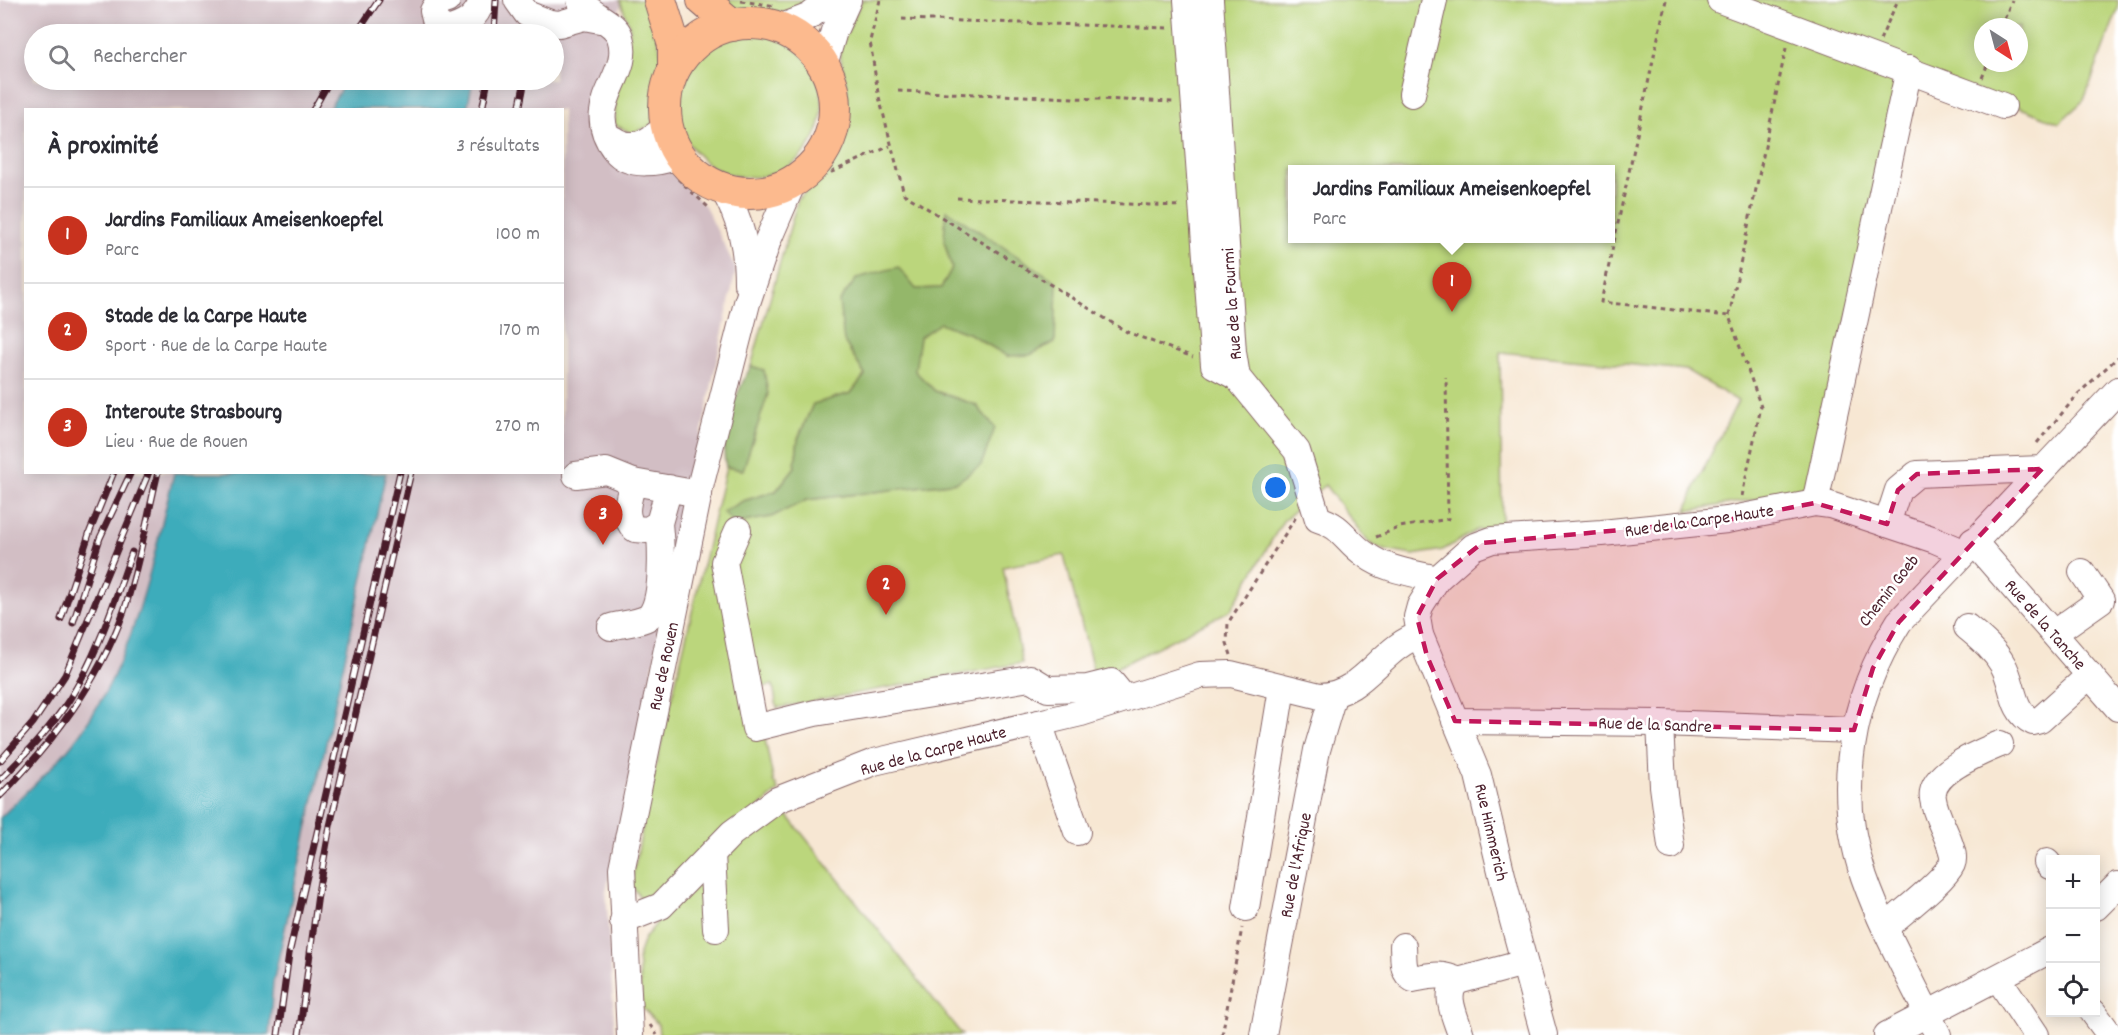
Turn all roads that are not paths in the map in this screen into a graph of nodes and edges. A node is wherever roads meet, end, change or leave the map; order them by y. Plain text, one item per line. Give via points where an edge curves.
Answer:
1 (447, 0) edge
2 (517, 0) edge
3 (660, 0) edge
4 (703, 0) edge
5 (830, 0) edge
6 (848, 0) edge
7 (1187, 0) edge
8 (1210, 0) edge
9 (1434, 0) edge
10 (1720, 0) edge
11 (476, 1) edge
12 (584, 9) edge
13 (734, 12) edge
14 (779, 17) junction
15 (438, 24) edge
16 (464, 24) edge
17 (833, 67) junction
18 (674, 69) junction
19 (1909, 69) junction
20 (1412, 94) dead end
21 (2003, 106) dead end
22 (667, 126) junction
23 (606, 133) junction
24 (670, 158) junction
25 (804, 180) junction
26 (730, 201) junction
27 (747, 303) junction
28 (1237, 377) junction
29 (2118, 390) edge
30 (2042, 469) junction
31 (576, 475) dead end
32 (633, 482) junction
33 (669, 488) junction
34 (699, 494) junction
35 (1815, 503) junction
36 (659, 524) junction
37 (1887, 524) junction
38 (738, 530) dead end
39 (1968, 546) junction
40 (2082, 572) dead end
41 (1437, 579) junction
42 (611, 627) dead end
43 (1967, 627) dead end
44 (2054, 633) junction
45 (1420, 635) junction
46 (2090, 675) junction
47 (1282, 688) junction
48 (1333, 696) junction
49 (1125, 699) junction
50 (2118, 708) edge
51 (1455, 721) junction
52 (1039, 723) junction
53 (1660, 723) junction
54 (1854, 730) junction
55 (2000, 744) dead end
56 (1077, 832) dead end
57 (1671, 846) dead end
58 (712, 854) junction
59 (1246, 908) road end
60 (623, 921) junction
61 (1886, 927) junction
62 (716, 928) dead end
63 (1403, 946) dead end
64 (2046, 955) edge
65 (1524, 963) junction
66 (1998, 978) junction
67 (1458, 981) junction
68 (2097, 1017) edge
69 (1932, 1024) edge
70 (630, 1035) edge
71 (1263, 1035) edge
72 (1461, 1035) edge
73 (1544, 1035) edge
74 (1887, 1035) edge
75 (2036, 1035) edge
76 (2110, 1035) edge

1 - 15 street via 438,3 434,11
2 - 12 street via 527,14 550,23 559,24
3 - 18 main road via 674,45
4 - 13 main road
5 - 14 street via 810,16
6 - 17 street via 834,31
7 - 28 street via 1214,365
8 - 28 street, Rue de la Fourmi
9 - 20 street
10 - 19 street
11 - 16 street via 478,13
12 - 23 street via 616,30 621,46 601,114
13 - 14 main road via 761,23
13 - 18 main road via 696,42
14 - 17 main road
17 - 25 main road via 833,128
18 - 22 main road via 666,93
19 - 21 street
19 - 35 street
22 - 23 street via 642,145 619,143
22 - 24 main road
23 - 24 street via 624,158 638,162
24 - 26 main road
25 - 26 main road via 761,193 745,193
25 - 27 street, Rue de Rouen
26 - 27 street, Rue de Rouen via 745,241
27 - 34 street, Rue de Rouen
28 - 41 street, Rue de la Fourmi via 1297,451 1318,519 1334,523 1377,562
29 - 30 street
30 - 37 street via 1917,474 1898,490
30 - 39 street
31 - 32 street via 606,471
32 - 33 street
32 - 36 street via 626,510 628,522 635,529 648,530
33 - 34 street
33 - 36 street
34 - 60 street, Rue de Rouen via 622,868
35 - 37 street, Rue de la Carpe Haute
35 - 41 street, Rue de la Carpe Haute via 1741,517 1602,533 1492,540 1473,547
36 - 42 street via 662,548 655,610 648,618
37 - 39 street, Rue de la Carpe Haute
38 - 49 street via 724,562 754,728 815,713 1030,678 1048,689 1088,688 1111,682
39 - 44 street, Rue de la Tanche
39 - 54 street via 1899,622 1884,646 1865,689
40 - 44 street via 2101,600
41 - 45 street, Rue de la Carpe Haute via 1420,606
43 - 46 street via 1997,655 2013,683 2020,712 2033,722
44 - 46 street, Rue de la Tanche
45 - 48 street via 1405,641 1366,676
45 - 51 street, Rue Himmerich
46 - 50 street, Rue de la Tanche
47 - 48 street, Rue de la Carpe Haute
47 - 49 street, Rue de la Carpe Haute via 1239,676 1200,675
47 - 59 street
48 - 71 street, Rue de l'Afrique via 1317,750
49 - 52 street, Rue de la Carpe Haute
51 - 53 street, Rue de la Sandre
51 - 65 street, Rue Himmerich via 1478,775
52 - 56 street
52 - 58 street, Rue de la Carpe Haute via 874,762 777,800 732,833
53 - 54 street, Rue de la Sandre
53 - 57 street
54 - 61 street via 1852,828 1864,877
55 - 61 street via 1967,759 1934,787 1932,797 1953,862
58 - 60 street, Rue de la Carpe Haute via 661,906
58 - 62 street
60 - 70 street, Rue de Rouen
61 - 69 street
63 - 67 street via 1407,975 1413,979 1435,974
64 - 66 street
65 - 67 street
65 - 73 street, Rue Himmerich
66 - 69 street
66 - 75 street
67 - 72 street via 1449,994
68 - 76 street
69 - 74 street

